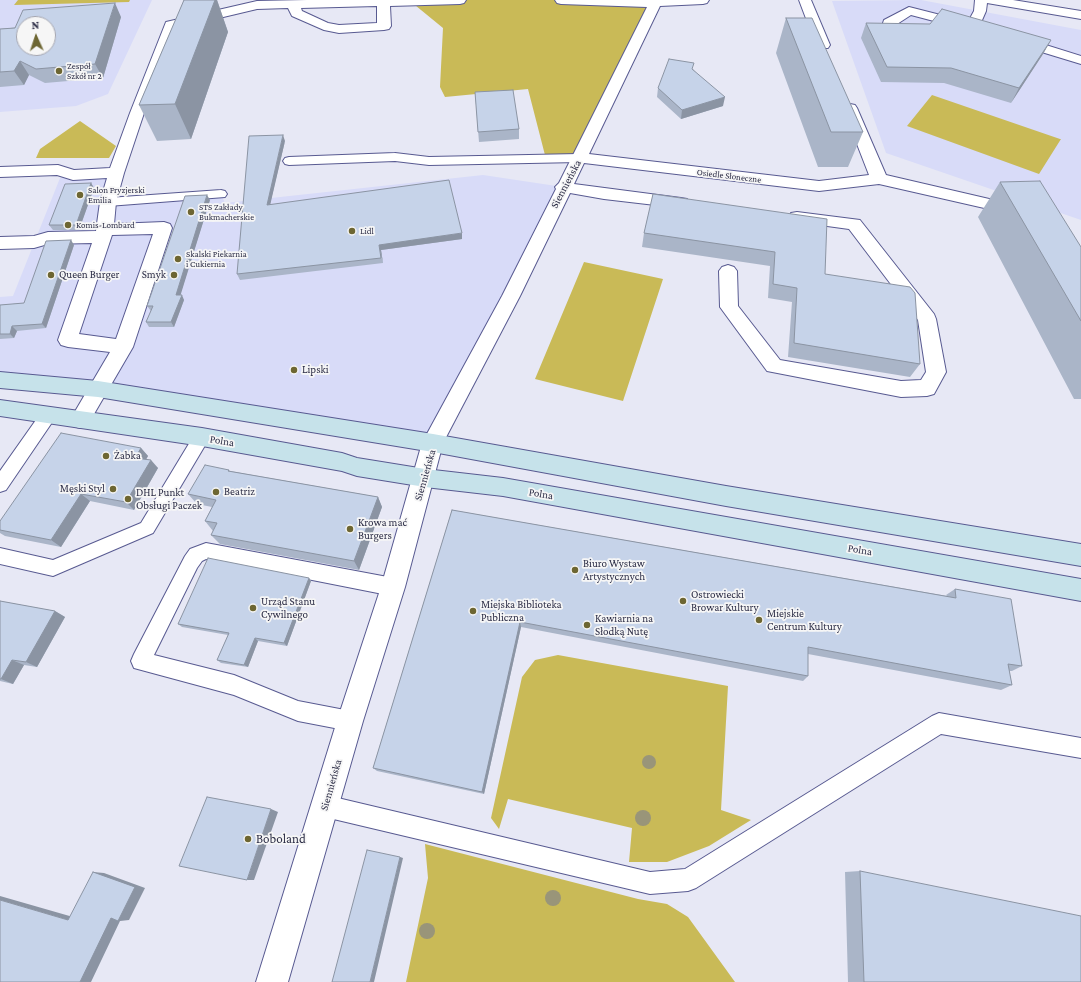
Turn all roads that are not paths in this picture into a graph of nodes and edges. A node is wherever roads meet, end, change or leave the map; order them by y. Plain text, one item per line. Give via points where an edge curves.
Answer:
1 (460, 0) edge
2 (561, 0) edge
3 (703, 0) edge
4 (805, 0) edge
5 (981, 0) edge
6 (990, 0) edge
7 (383, 1) edge
8 (656, 1) edge
9 (258, 2) edge
10 (293, 5) junction
11 (1081, 15) edge
12 (889, 23) edge
13 (972, 27) junction
14 (987, 31) edge
15 (1001, 35) edge
16 (829, 58) edge
17 (1081, 60) edge
18 (843, 93) edge
19 (579, 158) junction
20 (289, 161) dead end
21 (0, 172) edge
22 (116, 173) junction
23 (879, 179) junction
24 (564, 187) junction
25 (221, 194) dead end
26 (108, 202) junction
27 (698, 205) edge
28 (1028, 213) edge
29 (784, 216) edge
30 (103, 233) junction
31 (0, 243) edge
32 (728, 271) dead end
33 (123, 347) junction
34 (0, 380) edge
35 (98, 389) junction
36 (0, 408) edge
37 (49, 414) junction
38 (80, 420) junction
39 (202, 437) junction
40 (433, 444) junction
41 (425, 478) junction
42 (0, 485) edge
43 (1081, 555) edge
44 (0, 556) edge
45 (393, 587) junction
46 (1081, 590) edge
47 (350, 721) junction
48 (1081, 748) edge
49 (325, 806) junction
50 (272, 982) edge

1 - 7 street
2 - 8 street
3 - 8 street
4 - 16 street
5 - 13 street via 980,11
6 - 11 street
7 - 10 street
7 - 10 street via 384,26 361,32 324,26 297,13
8 - 19 street, Siennieńska
9 - 10 street
9 - 22 street via 171,25
12 - 13 street via 908,11
13 - 14 street
15 - 17 street
18 - 23 street
19 - 20 lane via 430,161 395,157
19 - 23 street, Osiedle Słoneczne via 819,186
19 - 24 street, Siennieńska
21 - 22 street via 58,170 73,175
22 - 26 street
23 - 28 street, Osiedle Słoneczne
24 - 27 street
24 - 40 street, Siennieńska via 511,296
25 - 26 lane
26 - 30 street
29 - 32 street via 854,224 927,320 936,372 928,388 901,389 774,366 729,306
30 - 31 street via 48,238 34,242
30 - 33 street via 68,340
30 - 33 street via 164,228
33 - 35 street
34 - 35 street
35 - 38 street
35 - 40 street
36 - 37 street, Polna
37 - 38 street, Polna
37 - 42 lane
38 - 39 street, Polna
39 - 41 street, Polna
39 - 44 lane via 147,528 53,568
40 - 41 street, Siennieńska
40 - 43 street
41 - 45 street, Siennieńska
41 - 46 street, Polna via 511,489
45 - 47 street, Siennieńska
45 - 47 lane via 206,551 196,555 191,562 141,661 234,685 298,711
47 - 49 street, Siennieńska
48 - 49 lane via 939,723 688,880 650,883
49 - 50 street, Siennieńska

